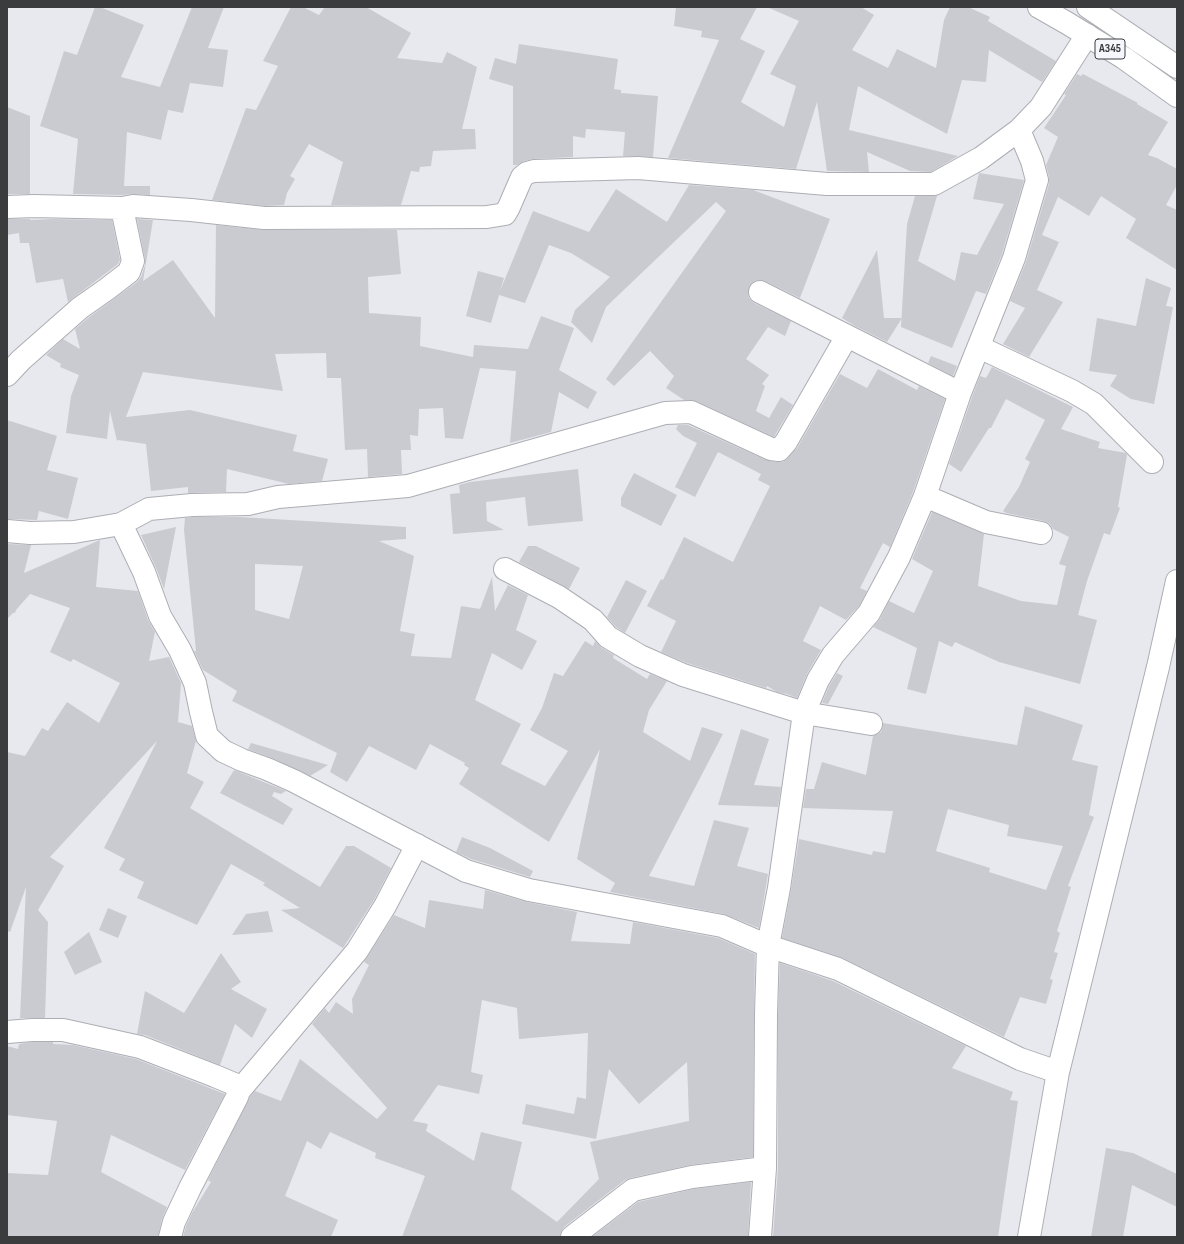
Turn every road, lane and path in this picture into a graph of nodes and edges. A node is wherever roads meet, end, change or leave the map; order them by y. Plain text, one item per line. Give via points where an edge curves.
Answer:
1 (1039, 7) edge
2 (1088, 7) edge
3 (1087, 35) junction
4 (1177, 67) edge
5 (1177, 96) edge
6 (1018, 130) junction
7 (7, 207) edge
8 (122, 208) junction
9 (760, 292) dead end
10 (847, 336) junction
11 (979, 347) junction
12 (7, 375) edge
13 (960, 393) junction
14 (1152, 462) dead end
15 (925, 496) junction
16 (121, 524) junction
17 (7, 530) edge
18 (1041, 533) dead end
19 (505, 569) dead end
20 (1177, 581) edge
21 (804, 713) junction
22 (871, 724) dead end
23 (417, 845) junction
24 (768, 946) junction
25 (7, 1032) edge
26 (1058, 1072) junction
27 (239, 1090) junction
28 (765, 1168) junction
29 (170, 1237) edge
30 (572, 1237) edge
31 (760, 1237) edge
32 (1029, 1237) edge

1 - 3 main road, A345
2 - 4 main road, A345
3 - 5 main road, A345
3 - 6 main road via 1041,107
6 - 8 main road via 981,158 934,184 827,184 631,168 527,173 522,177 505,214 487,217 264,218 177,209 133,206
6 - 11 main road via 1032,161 1037,180 1014,258
7 - 8 main road
8 - 12 main road via 133,261 129,272 80,308
9 - 10 main road
10 - 13 main road
10 - 16 main road via 780,450 771,449 691,412 664,413 408,486 278,497 248,504 149,509
11 - 13 main road
11 - 14 main road via 1094,404
13 - 15 main road
15 - 18 main road via 986,522
15 - 21 main road via 899,557 869,613 833,655 818,680
16 - 17 main road via 74,532 30,534
16 - 23 main road via 144,572 160,616 195,683 207,736 223,751 294,781
19 - 21 main road via 559,597 593,620 608,637 640,656 683,675
20 - 26 main road
21 - 22 main road
21 - 24 main road via 779,888
23 - 24 main road via 466,871 529,890 722,926
23 - 27 main road via 385,906 357,951
24 - 26 main road via 838,969 1020,1059
24 - 28 main road
25 - 27 main road via 63,1030 140,1047 216,1076 234,1084
26 - 32 main road
27 - 29 main road via 174,1222
28 - 30 main road via 692,1177 633,1190
28 - 31 main road

